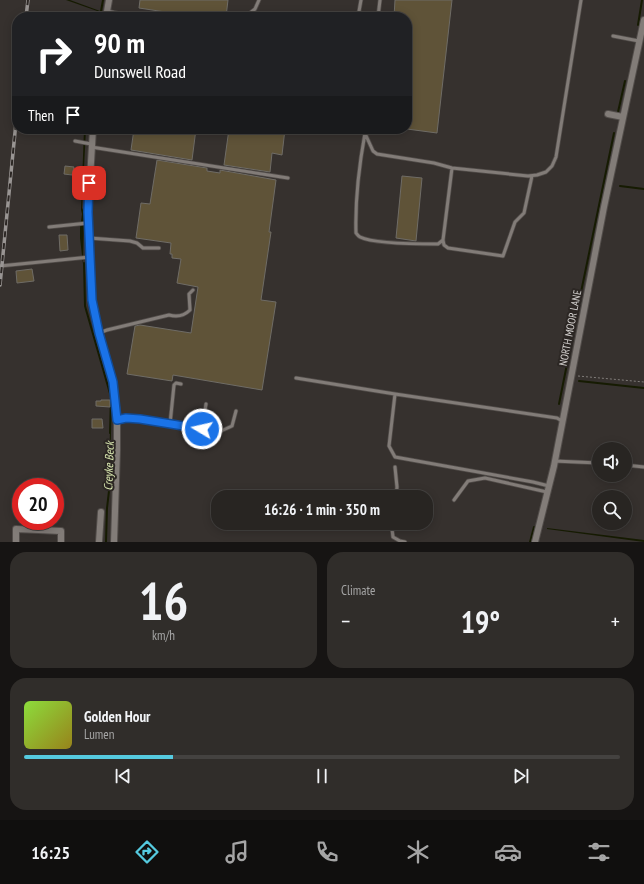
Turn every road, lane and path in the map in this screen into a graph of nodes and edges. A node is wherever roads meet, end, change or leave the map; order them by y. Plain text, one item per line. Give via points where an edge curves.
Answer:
1 (109, 0) edge
2 (259, 0) edge
3 (361, 0) edge
4 (380, 0) edge
5 (581, 0) edge
6 (107, 12) edge
7 (251, 12) edge
8 (359, 12) edge
9 (379, 12) edge
10 (644, 20) edge
11 (613, 36) dead end
12 (641, 40) edge
13 (608, 114) dead end
14 (623, 117) junction
15 (92, 134) edge
16 (365, 134) edge
17 (365, 134) edge
18 (75, 141) dead end
19 (90, 144) junction
20 (452, 168) junction
21 (532, 176) junction
22 (288, 178) dead end
23 (86, 223) junction
24 (49, 227) dead end
25 (89, 238) junction
26 (443, 240) junction
27 (159, 248) dead end
28 (88, 257) junction
29 (0, 266) edge
30 (193, 290) dead end
31 (99, 333) junction
32 (571, 376) junction
33 (296, 378) dead end
34 (644, 382) edge
35 (181, 384) dead end
36 (395, 394) junction
37 (206, 404) dead end
38 (236, 411) dead end
39 (117, 420) junction
40 (562, 421) junction
41 (170, 424) junction
42 (202, 429) junction
43 (554, 461) junction
44 (592, 463) edge
45 (632, 466) edge
46 (395, 467) dead end
47 (644, 467) edge
48 (548, 489) junction
49 (397, 490) edge
50 (454, 500) dead end
51 (101, 512) dead end
52 (392, 530) edge
53 (16, 542) edge
54 (61, 542) edge
55 (100, 542) edge
56 (114, 542) edge
57 (404, 542) edge
58 (535, 542) edge

1 - 6 street
2 - 7 lane
3 - 8 lane
4 - 9 lane
5 - 21 lane via 556,157 546,172
10 - 12 street, NORTH MOOR LANE
11 - 12 lane
12 - 14 street, NORTH MOOR LANE
13 - 14 street
14 - 32 street, NORTH MOOR LANE
15 - 19 street
16 - 20 lane via 377,154
17 - 26 lane via 357,194 356,233 360,237 372,240 415,244 438,244
18 - 19 lane
19 - 22 lane
19 - 23 street
20 - 21 lane
20 - 26 lane
21 - 26 lane via 524,213 515,222 503,256 448,248
23 - 24 lane
23 - 25 street
25 - 27 lane via 130,241 143,248
25 - 28 street
28 - 29 lane
28 - 31 street via 92,300
30 - 31 lane via 189,294 190,310 187,312
31 - 39 street via 113,382
32 - 34 path
32 - 40 street, NORTH MOOR LANE
33 - 36 lane
35 - 41 lane via 174,385
36 - 40 lane via 557,418
36 - 48 lane via 389,446 395,457 533,482
37 - 42 lane
38 - 42 lane via 232,426 227,429
39 - 41 lane via 126,418
39 - 56 street
40 - 43 street, NORTH MOOR LANE
41 - 42 lane
43 - 44 lane
43 - 48 street, NORTH MOOR LANE
45 - 47 lane
46 - 49 lane
48 - 50 lane via 485,478 468,481
48 - 58 street, NORTH MOOR LANE
51 - 55 street
52 - 57 lane via 393,537
53 - 54 street via 16,529 61,531

